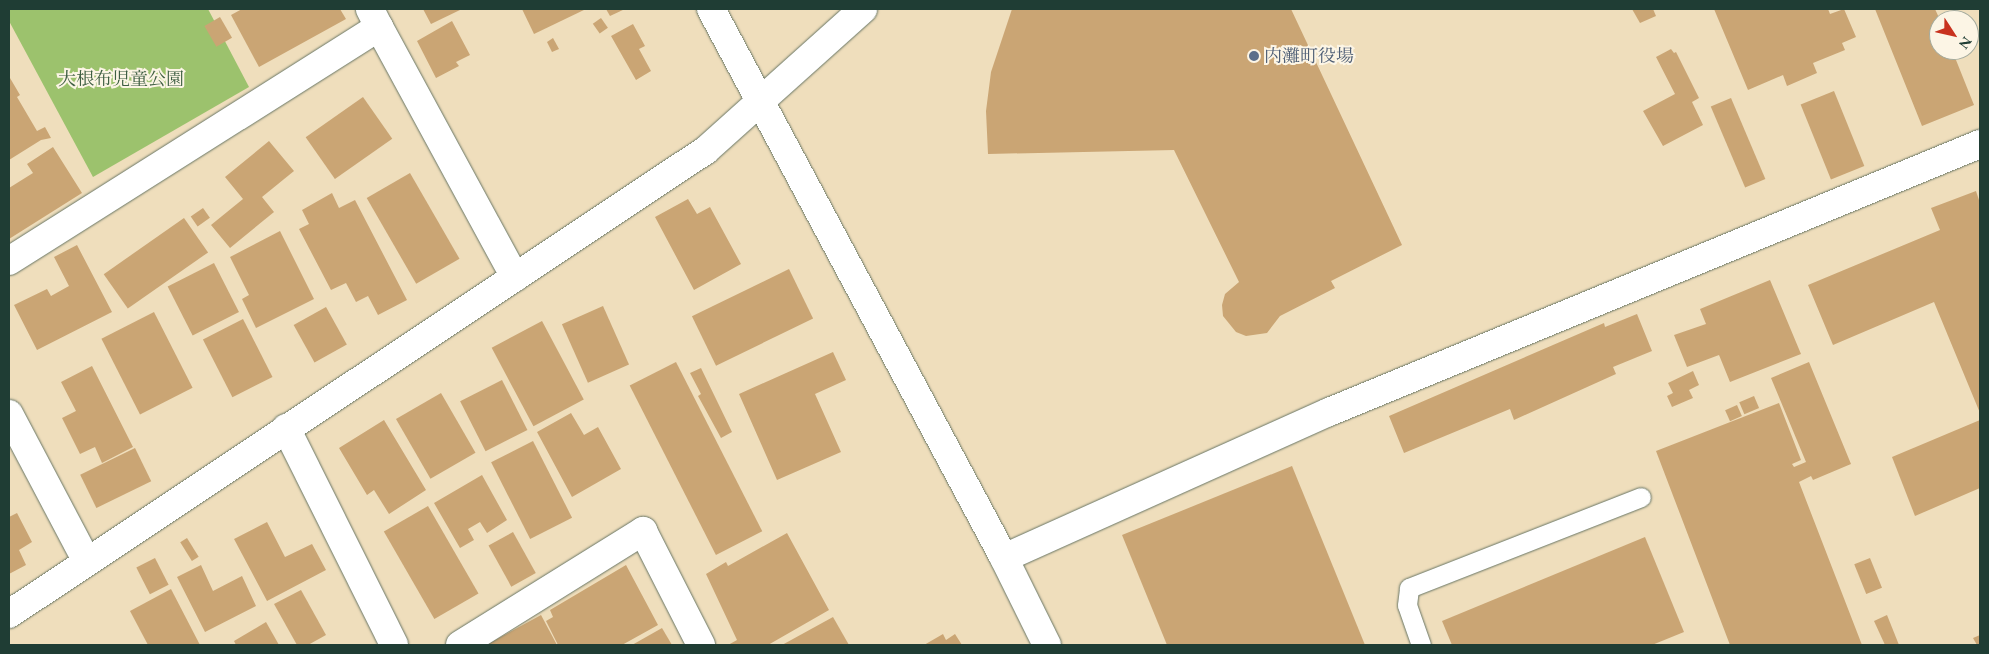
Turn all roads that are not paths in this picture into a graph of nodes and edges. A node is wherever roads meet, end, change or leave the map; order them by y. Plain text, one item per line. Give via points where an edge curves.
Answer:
1 (711, 9) edge
2 (863, 9) edge
3 (374, 18) edge
4 (759, 103) junction
5 (1980, 144) edge
6 (9, 261) edge
7 (515, 278) junction
8 (9, 414) edge
9 (286, 428) junction
10 (1641, 496) dead end
11 (1004, 558) junction
12 (86, 560) junction
13 (9, 614) edge
14 (394, 645) edge
15 (460, 645) edge
16 (701, 645) edge
17 (1047, 645) edge
18 (1421, 645) edge

1 - 4 street
2 - 4 street
3 - 6 street
3 - 7 street
4 - 7 street via 706,150
4 - 11 street
5 - 11 street via 1329,412
7 - 9 street
8 - 12 street
9 - 12 street
9 - 14 street
10 - 18 lane via 1409,588 1407,605
11 - 17 street
12 - 13 street
15 - 16 street via 643,531

